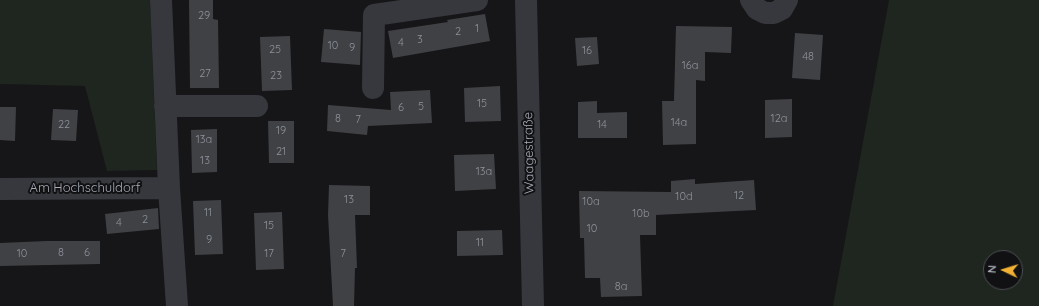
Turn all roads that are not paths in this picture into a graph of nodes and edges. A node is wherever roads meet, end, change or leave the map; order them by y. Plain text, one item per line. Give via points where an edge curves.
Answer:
1 (161, 0) edge
2 (476, 0) edge
3 (526, 0) edge
4 (751, 0) edge
5 (787, 0) edge
6 (373, 88) dead end
7 (165, 106) junction
8 (257, 106) dead end
9 (169, 188) junction
10 (0, 189) edge
11 (177, 306) edge
12 (533, 306) edge

1 - 7 street
2 - 6 street via 374,15
3 - 12 street, Waagestraße
4 - 5 street via 757,9 765,13 778,11
7 - 8 street
7 - 9 street
9 - 10 street, Am Hochschuldorf
9 - 11 street

